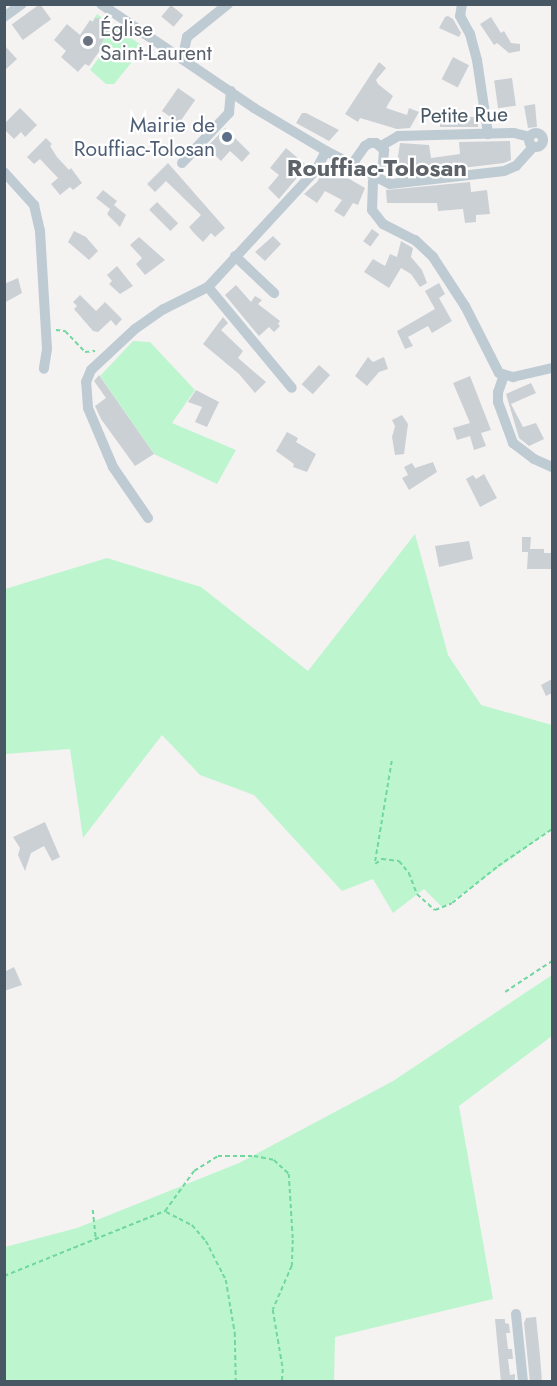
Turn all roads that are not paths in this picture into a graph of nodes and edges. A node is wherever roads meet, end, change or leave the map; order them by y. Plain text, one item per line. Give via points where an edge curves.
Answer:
1 (22, 4) edge
2 (101, 4) edge
3 (228, 4) edge
4 (462, 4) edge
5 (4, 17) edge
6 (182, 59) junction
7 (231, 91) junction
8 (254, 108) junction
9 (229, 113) junction
10 (547, 133) edge
11 (488, 134) junction
12 (531, 142) junction
13 (381, 146) junction
14 (326, 151) junction
15 (182, 163) dead end
16 (353, 163) junction
17 (4, 172) edge
18 (376, 176) junction
19 (235, 256) junction
20 (208, 287) junction
21 (274, 293) dead end
22 (552, 368) edge
23 (44, 369) dead end
24 (504, 375) junction
25 (292, 388) dead end
26 (552, 467) edge
27 (148, 518) dead end
28 (516, 1314) dead end
29 (523, 1382) edge

1 - 5 street
2 - 6 street
3 - 6 street via 186,38
4 - 11 street via 460,16 477,60
6 - 7 street
7 - 8 street
7 - 9 street
8 - 9 street
8 - 14 street
9 - 15 street
10 - 12 street via 541,146
11 - 12 street, Petite Rue via 514,133
11 - 13 street, Petite Rue via 398,136
12 - 18 street via 516,166 504,171 390,184
13 - 16 street via 365,146
13 - 18 street via 384,158
14 - 16 street
14 - 19 street via 316,170
16 - 18 street
17 - 23 street via 34,205 40,231 47,349
18 - 24 street via 372,210 383,224 415,240 433,257 465,306 494,365
19 - 20 street
19 - 21 street
20 - 25 street
20 - 27 street via 135,329 99,361 86,382 88,408 114,467
22 - 24 street via 522,376
24 - 26 street via 498,402 513,443
28 - 29 street

